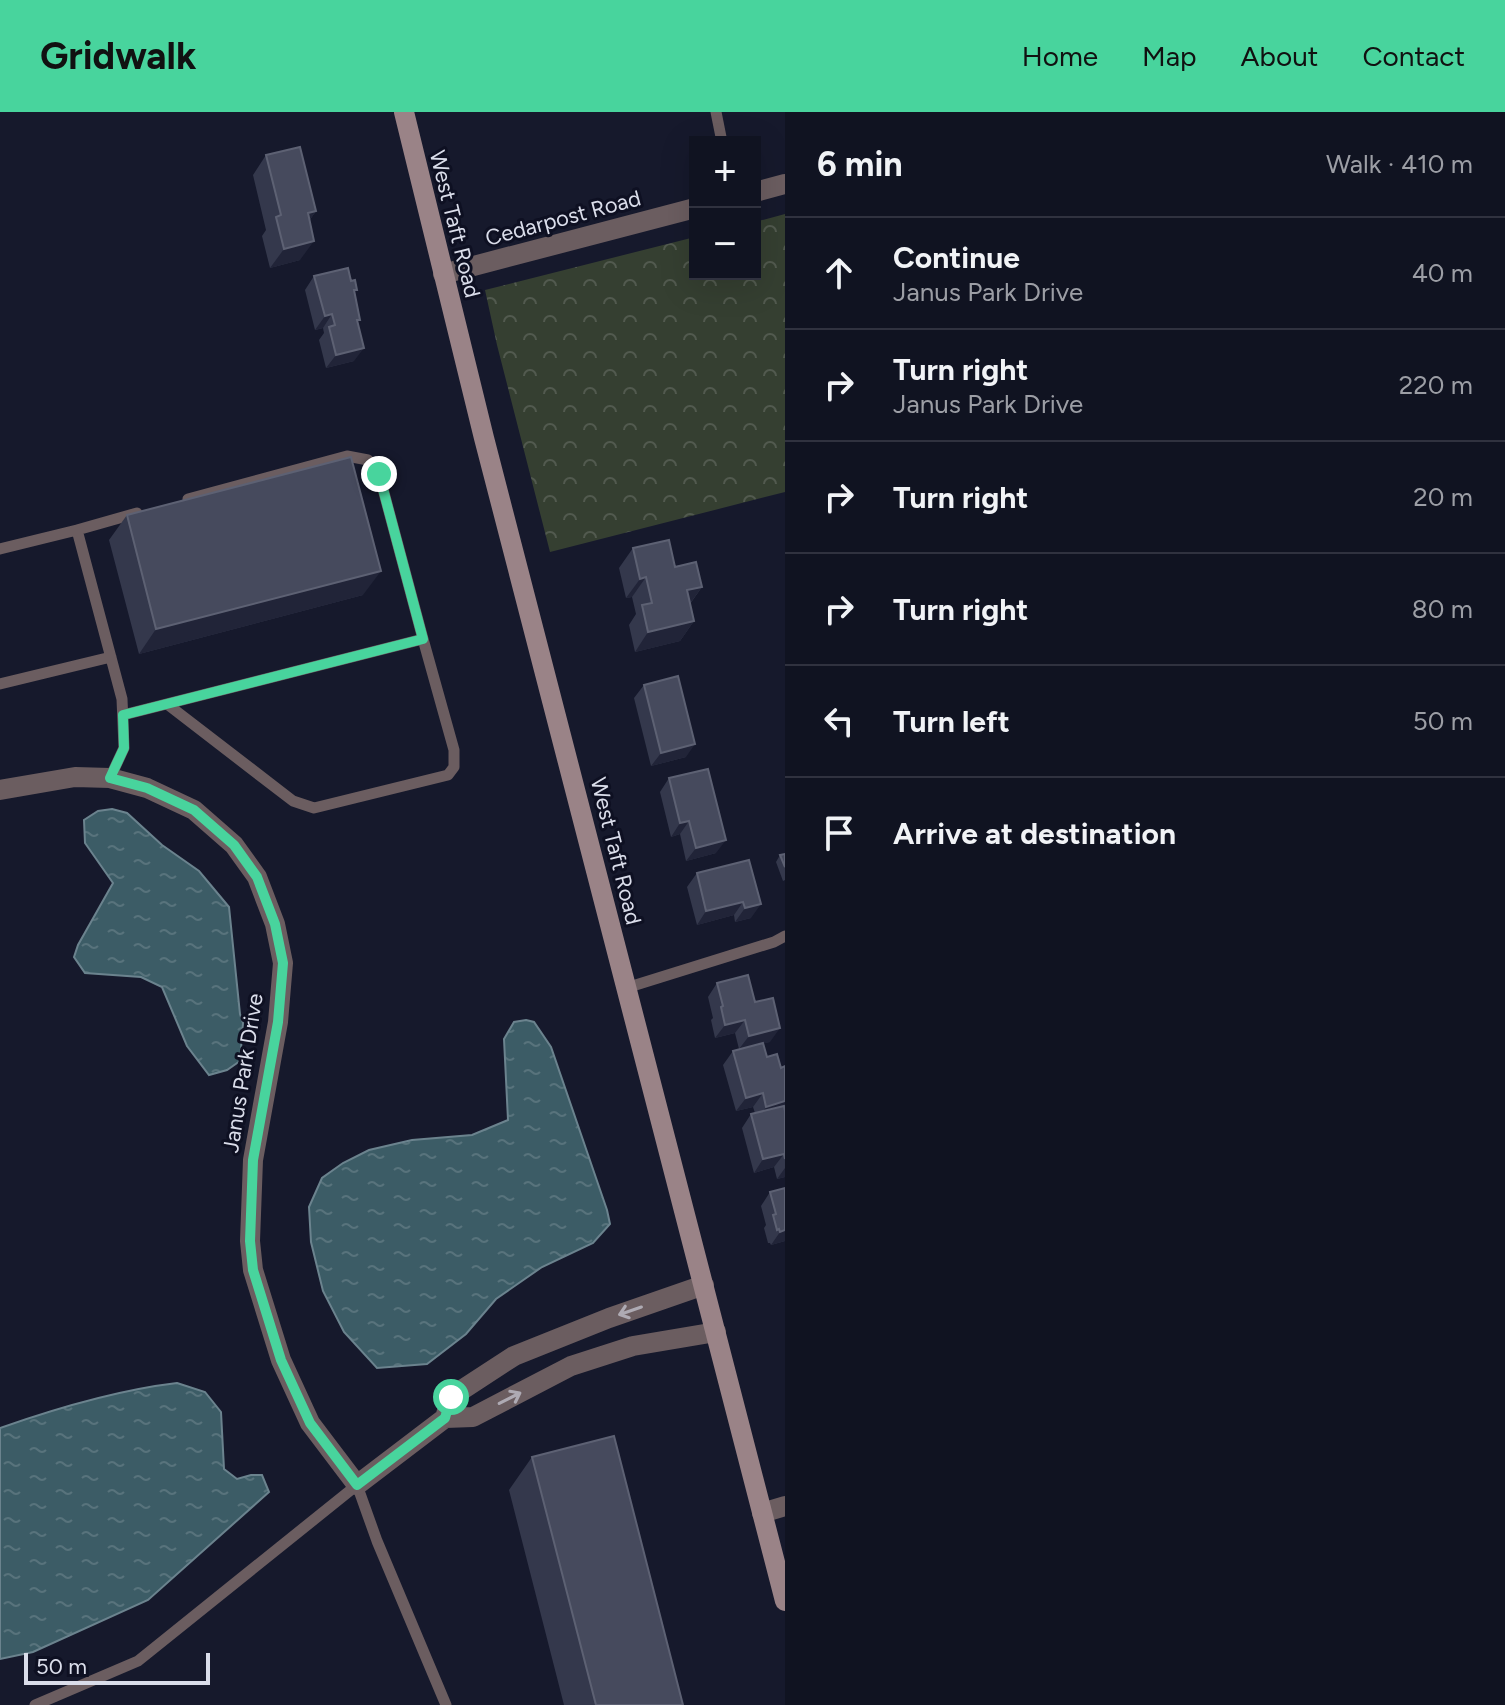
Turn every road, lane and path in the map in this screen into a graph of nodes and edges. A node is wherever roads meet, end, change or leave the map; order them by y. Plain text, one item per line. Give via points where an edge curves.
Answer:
1 (404, 112) edge
2 (716, 112) edge
3 (721, 136) edge
4 (785, 184) edge
5 (761, 190) edge
6 (689, 210) edge
7 (443, 274) junction
8 (182, 501) edge
9 (152, 509) edge
10 (77, 530) junction
11 (0, 549) edge
12 (423, 639) junction
13 (111, 657) junction
14 (0, 684) edge
15 (167, 704) junction
16 (123, 715) junction
17 (110, 778) junction
18 (0, 790) edge
19 (785, 936) edge
20 (626, 988) junction
21 (704, 1285) junction
22 (716, 1332) junction
23 (445, 1418) junction
24 (357, 1485) junction
25 (785, 1506) edge
26 (762, 1513) junction
27 (785, 1601) edge
28 (35, 1705) edge
29 (446, 1705) edge

1 - 7 main road, West Taft Road
2 - 3 lane
4 - 5 street
6 - 7 street, Cedarpost Road
7 - 20 main road, West Taft Road
8 - 12 lane via 347,456 368,460 379,474
9 - 10 lane
10 - 11 lane
10 - 13 lane
12 - 15 lane
12 - 15 lane via 454,750 448,775 314,808 293,801
13 - 14 lane
13 - 16 lane
15 - 16 lane
16 - 17 lane via 124,748
17 - 18 street, Janus Park Drive via 75,777
17 - 24 street, Janus Park Drive via 194,810 234,845 257,877 275,924 283,963 253,1160 253,1270 281,1360 310,1423
19 - 20 lane
20 - 21 main road, West Taft Road
21 - 22 main road, West Taft Road
21 -> 23 street via 514,1356 451,1397
23 -> 22 street via 473,1417 571,1366 633,1346
22 - 26 main road, West Taft Road
23 - 24 street
24 - 28 lane via 138,1661
24 - 29 lane
25 - 26 street
26 - 27 main road, West Taft Road

